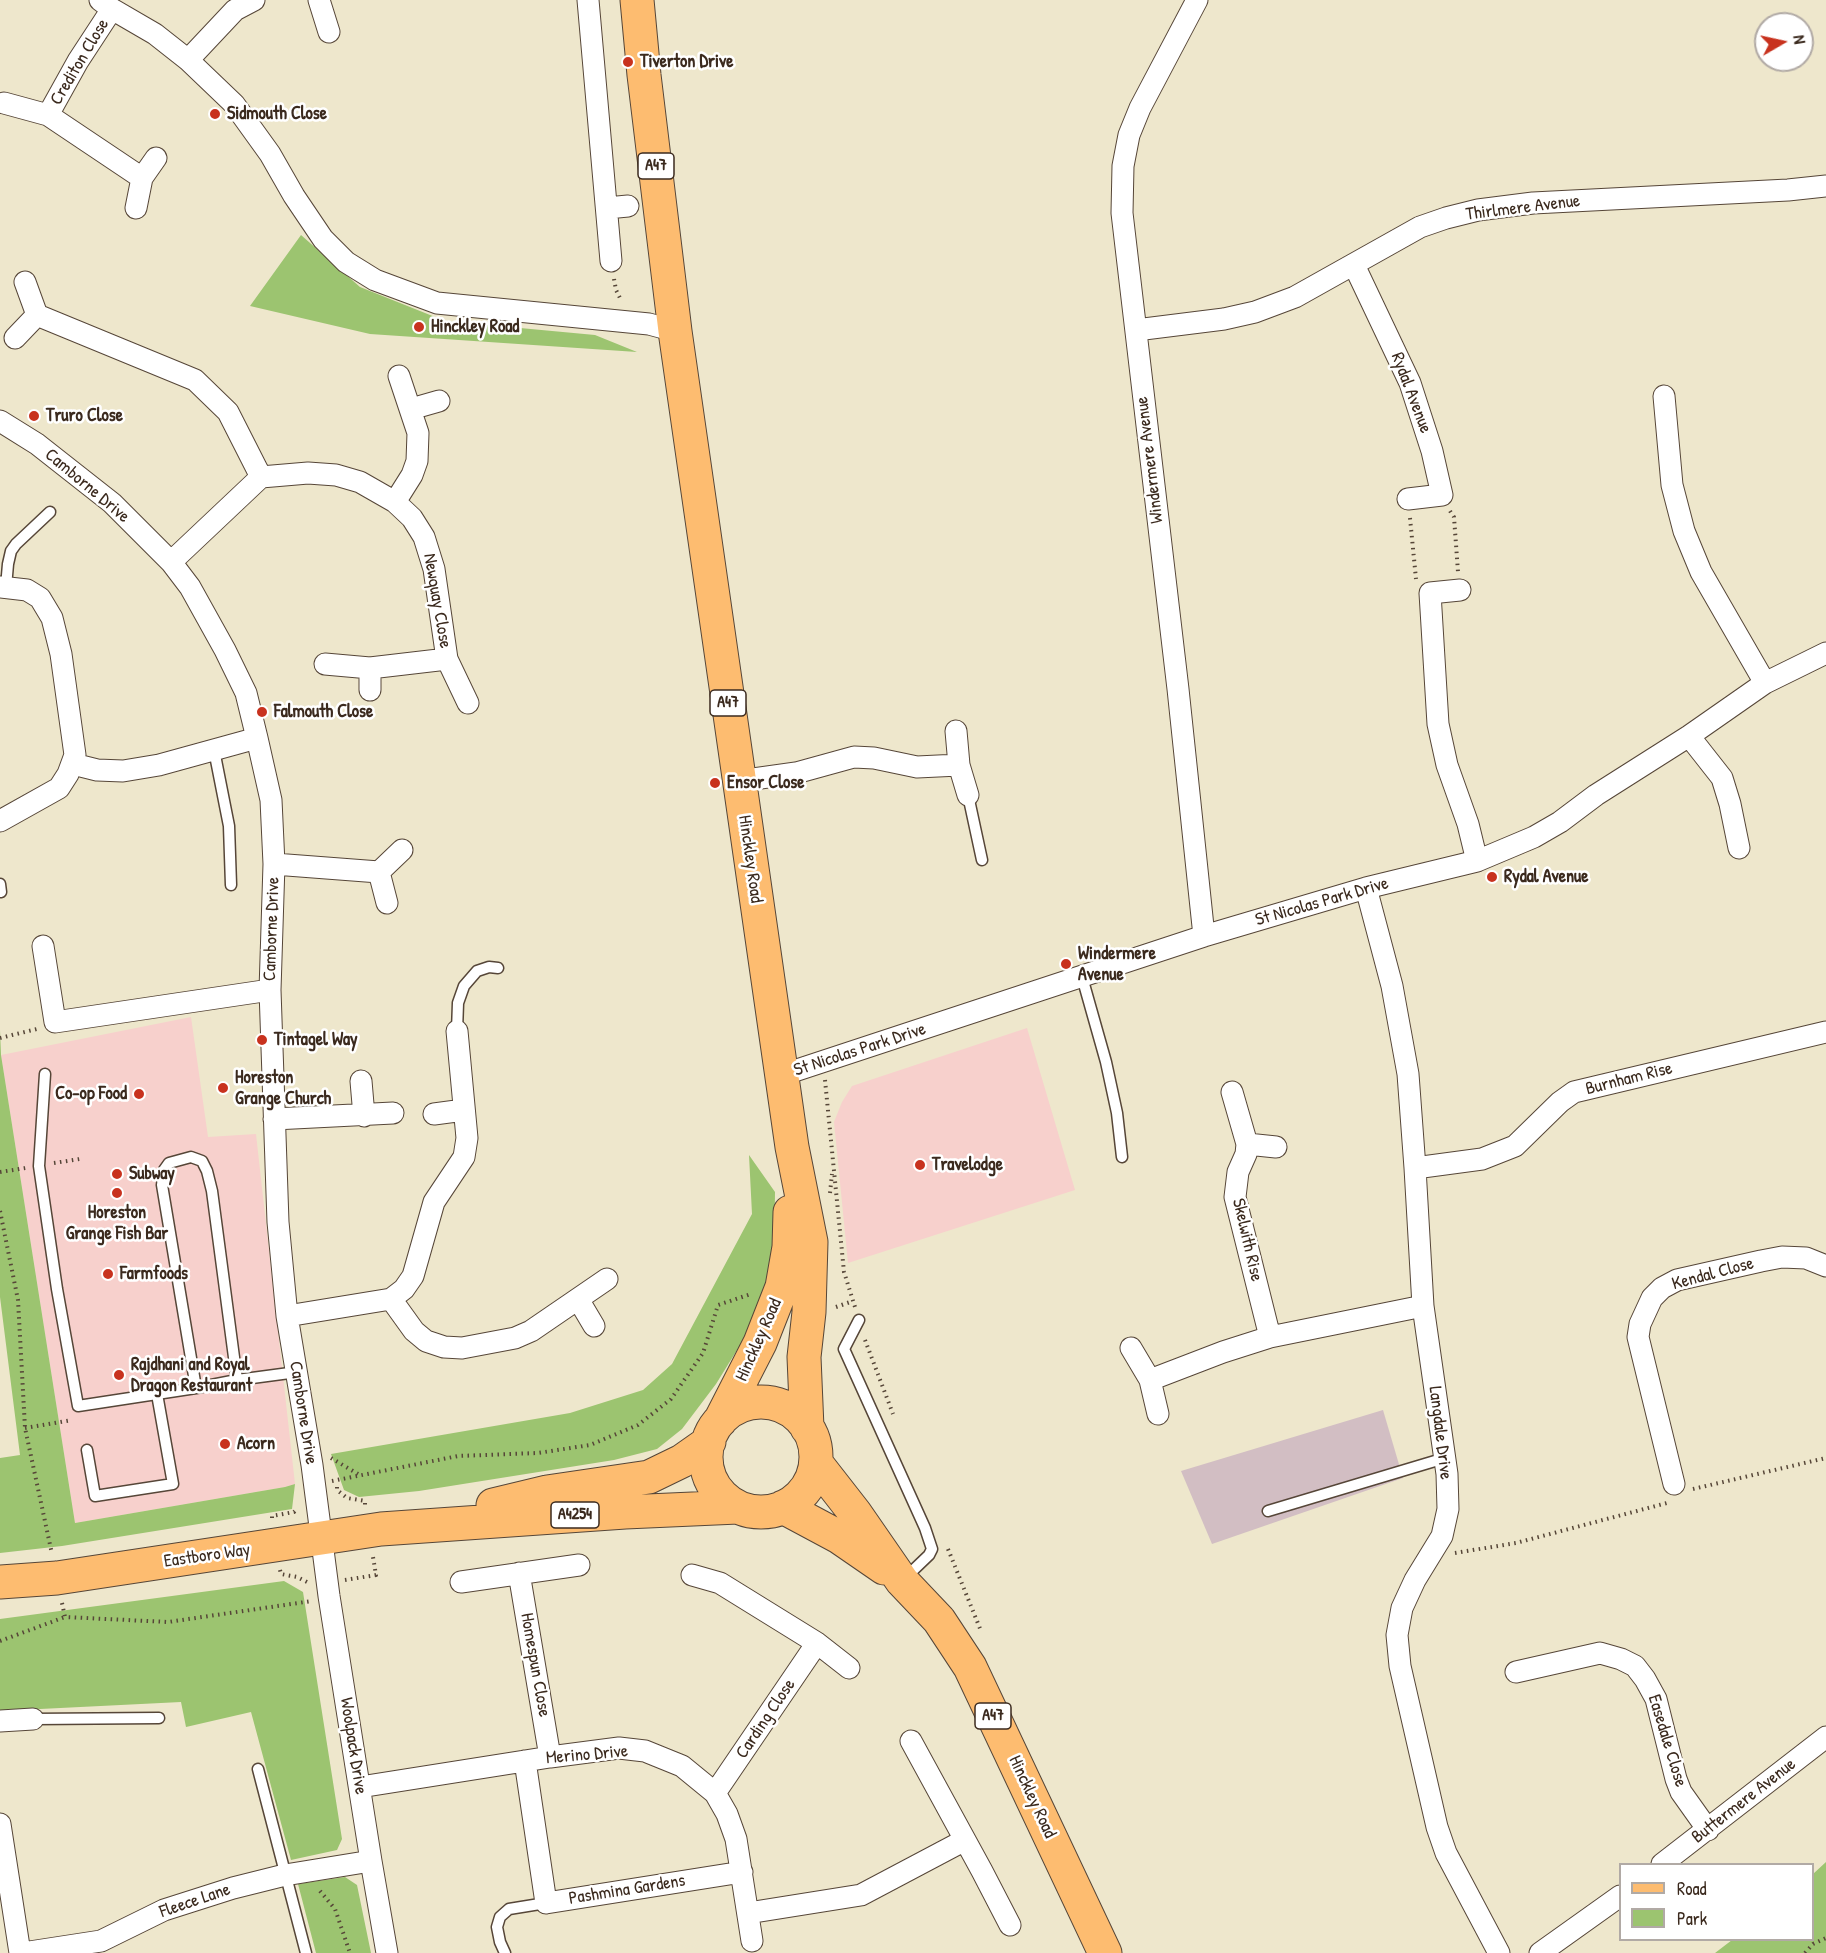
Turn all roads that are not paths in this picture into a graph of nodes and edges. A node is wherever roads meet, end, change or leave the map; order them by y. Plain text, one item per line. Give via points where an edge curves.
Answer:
1 (254, 0) edge
2 (319, 0) edge
3 (588, 0) edge
4 (637, 0) edge
5 (1192, 2) edge
6 (106, 5) edge
7 (329, 32) dead end
8 (188, 60) junction
9 (4, 104) dead end
10 (48, 115) junction
11 (156, 158) dead end
12 (142, 178) junction
13 (1826, 186) edge
14 (628, 206) dead end
15 (136, 208) dead end
16 (607, 208) junction
17 (611, 261) road end
18 (1354, 265) junction
19 (25, 282) dead end
20 (37, 315) junction
21 (662, 328) junction
22 (1136, 330) junction
23 (15, 338) dead end
24 (399, 376) dead end
25 (1664, 396) dead end
26 (439, 401) dead end
27 (411, 409) junction
28 (0, 421) edge
29 (261, 477) junction
30 (1408, 500) road end
31 (395, 502) junction
32 (50, 512) dead end
33 (171, 562) junction
34 (3, 587) edge
35 (1460, 590) road end
36 (1826, 653) edge
37 (447, 659) junction
38 (325, 664) dead end
39 (370, 668) junction
40 (1765, 682) junction
41 (370, 690) dead end
42 (468, 704) dead end
43 (956, 731) dead end
44 (1689, 736) junction
45 (257, 738) junction
46 (214, 750) junction
47 (73, 764) junction
48 (959, 765) junction
49 (739, 781) junction
50 (968, 795) joint
51 (0, 821) edge
52 (1739, 848) dead end
53 (402, 850) dead end
54 (982, 860) dead end
55 (1477, 861) junction
56 (274, 864) junction
57 (379, 872) junction
58 (231, 885) dead end
59 (1366, 888) junction
60 (387, 903) dead end
61 (1204, 936) junction
62 (43, 946) dead end
63 (498, 968) dead end
64 (1082, 977) junction
65 (270, 990) junction
66 (457, 1031) joint
67 (1826, 1032) edge
68 (45, 1074) dead end
69 (782, 1075) junction
70 (361, 1081) dead end
71 (1232, 1092) dead end
72 (464, 1110) junction
73 (393, 1113) dead end
74 (434, 1114) dead end
75 (364, 1116) junction
76 (274, 1119) junction
77 (1247, 1144) junction
78 (792, 1147) junction
79 (1276, 1148) dead end
80 (1122, 1157) dead end
81 (1415, 1168) junction
82 (1826, 1266) edge
83 (607, 1279) dead end
84 (391, 1299) junction
85 (578, 1299) junction
86 (1423, 1306) junction
87 (287, 1316) junction
88 (859, 1320) road end
89 (594, 1326) dead end
90 (1270, 1337) junction
91 (1131, 1348) dead end
92 (297, 1372) junction
93 (237, 1380) junction
94 (1150, 1380) junction
95 (196, 1388) junction
96 (158, 1394) junction
97 (1158, 1414) dead end
98 (807, 1428) junction
99 (714, 1431) junction
100 (87, 1450) dead end
101 (1445, 1458) junction
102 (816, 1463) junction
103 (1676, 1488) road end
104 (738, 1507) junction
105 (783, 1508) junction
106 (1268, 1511) dead end
107 (413, 1526) junction
108 (321, 1538) junction
109 (579, 1565) dead end
110 (519, 1573) junction
111 (692, 1575) dead end
112 (902, 1581) junction
113 (0, 1582) edge
114 (461, 1582) dead end
115 (817, 1643) junction
116 (849, 1668) dead end
117 (1516, 1672) dead end
118 (159, 1718) dead end
119 (33, 1719) joint
120 (0, 1721) edge
121 (1826, 1737) edge
122 (911, 1741) dead end
123 (550, 1757) junction
124 (525, 1761) junction
125 (258, 1769) dead end
126 (360, 1787) junction
127 (714, 1793) junction
128 (0, 1824) edge
129 (1708, 1830) junction
130 (965, 1840) junction
131 (371, 1861) junction
132 (1663, 1863) edge
133 (742, 1872) junction
134 (295, 1873) junction
135 (1619, 1897) edge
136 (546, 1903) junction
137 (748, 1913) junction
138 (1010, 1925) dead end
139 (752, 1941) dead end
140 (103, 1947) edge
141 (21, 1953) edge
142 (306, 1953) edge
143 (387, 1953) edge
144 (505, 1953) edge
145 (1105, 1953) edge
146 (1499, 1953) edge
147 (1540, 1953) edge

1 - 8 street via 235,10
2 - 7 street
3 - 16 street
4 - 21 main road, Hinckley Road / A47
5 - 22 street, Windermere Avenue via 1140,108 1123,166 1122,213
6 - 8 street via 155,34
6 - 10 street, Crediton Close
8 - 21 street via 234,104 323,238 346,261 375,280 437,303
9 - 10 street, Crediton Close
10 - 12 street, Crediton Close
11 - 12 street
12 - 15 street
13 - 18 street, Thirlmere Avenue via 1533,203 1478,210 1420,227
14 - 16 street
16 - 17 street
18 - 22 street, Thirlmere Avenue via 1295,297 1255,312
18 - 30 street, Rydal Avenue via 1410,383 1442,495
19 - 20 street
20 - 23 street
20 - 29 street via 195,380 228,412
21 - 49 main road, Hinckley Road / A47
22 - 61 street, Windermere Avenue
24 - 27 street
25 - 40 street via 1672,485 1684,531 1701,572
26 - 27 street
27 - 31 street via 418,433 417,461
28 - 33 street, Camborne Drive via 37,444 112,504
29 - 31 street, Newquay Close via 336,475 360,482
29 - 33 street
31 - 37 street, Newquay Close via 424,537 429,552
32 - 34 lane via 16,543
33 - 45 street, Camborne Drive via 190,587 246,693
34 - 47 street via 27,590 39,598 52,618 61,654
35 - 55 street via 1430,593 1438,724
36 - 40 street, St Nicolas Park Drive
37 - 39 street
37 - 42 street, Newquay Close
38 - 39 street
39 - 41 street
40 - 44 street, St Nicolas Park Drive
43 - 48 street
44 - 52 street via 1722,778
44 - 55 street, St Nicolas Park Drive via 1560,822
45 - 46 street
45 - 56 street, Camborne Drive via 272,801
46 - 47 street via 123,771
46 - 58 lane via 229,826
47 - 51 street via 59,788
48 - 49 street via 917,767 854,757 796,773
48 - 50 street
49 - 69 main road, Hinckley Road / A47
50 - 54 lane
53 - 57 street
55 - 59 street, St Nicolas Park Drive
56 - 57 street
56 - 65 street, Camborne Drive
57 - 60 street
59 - 61 street, St Nicolas Park Drive
59 - 81 street, Langdale Drive via 1392,986 1408,1074
61 - 64 street, St Nicolas Park Drive
62 - 65 street via 55,1022
63 - 66 lane via 477,971 464,986 458,1003
64 - 69 street, St Nicolas Park Drive
64 - 80 lane via 1106,1062
65 - 76 street, Camborne Drive
66 - 72 street
67 - 81 street, Burnham Rise via 1574,1092 1515,1146 1482,1159
68 - 96 lane via 39,1166 78,1406
69 - 78 main road, Hinckley Road / A47
70 - 75 street
71 - 77 street
72 - 74 street
72 - 84 street via 464,1157 434,1202 413,1275
73 - 75 street
75 - 76 street
76 - 87 street, Camborne Drive
77 - 79 street
77 - 90 street, Skelwith Rise via 1235,1197
78 - 98 main road, Hinckley Road / A47 via 811,1242 804,1356
78 - 99 main road, Hinckley Road / A47 via 789,1247 782,1287 760,1343
81 - 86 street, Langdale Drive
82 - 103 street, Kendal Close via 1806,1258 1782,1257 1677,1280 1652,1298 1638,1337
83 - 85 street
84 - 85 street via 426,1341 462,1348 515,1338
84 - 87 street
85 - 89 street
86 - 90 street
86 - 101 street, Langdale Drive
87 - 92 street, Camborne Drive
88 - 112 lane via 844,1349 932,1549
90 - 94 street
91 - 94 street
92 - 93 lane
92 - 108 street, Camborne Drive
93 - 95 lane
93 - 95 lane via 212,1191 202,1161 191,1157 169,1163 162,1185
94 - 97 street
95 - 96 lane
96 - 100 lane via 173,1484 95,1496
98 - 99 main road via 794,1413 764,1402 735,1409
98 - 102 main road, A47
99 - 104 main road, A47 via 707,1464 713,1484
99 - 107 main road, A4254 via 681,1461 649,1477 547,1492
101 - 106 lane
101 - 146 street, Langdale Drive via 1448,1509 1442,1536 1414,1580 1402,1608 1397,1635 1400,1666 1446,1853
102 - 105 main road via 805,1490
102 - 112 main road, Hinckley Road / A47
104 - 105 main road via 765,1512
104 - 107 main road, A4254
105 - 112 main road, Hinckley Road / A47 via 839,1537
107 - 108 main road, Eastboro Way / A4254
108 - 113 main road, Eastboro Way / A4254 via 57,1578
108 - 126 street, Woolpack Drive
109 - 110 street
110 - 114 street
110 - 123 street, Homespun Close
111 - 115 street via 720,1583
112 - 145 main road, Hinckley Road / A47 via 939,1620 970,1667
115 - 116 street
115 - 127 street, Carding Close
117 - 129 street, Easedale Close via 1600,1653 1635,1666 1656,1699 1681,1792
118 - 119 lane
119 - 120 street
121 - 129 street, Buttermere Avenue
122 - 130 street
123 - 124 street, Merino Drive
123 - 127 street, Merino Drive via 618,1748 645,1751 682,1766
124 - 126 street, Merino Drive
124 - 136 street, Pashmina Gardens
125 - 134 lane
126 - 131 street, Woolpack Drive
127 - 133 street, Merino Drive via 736,1839
128 - 141 street
129 - 132 street, Buttermere Avenue
130 - 137 street via 861,1895
130 - 138 street
131 - 134 street, Fleece Lane
131 - 143 street, Woolpack Drive
133 - 136 street, Pashmina Gardens
133 - 137 street, Merino Drive
134 - 140 street, Fleece Lane via 165,1910
134 - 142 lane
135 - 147 street
136 - 144 lane via 509,1910 500,1917 497,1926
137 - 139 street, Merino Drive
140 - 141 street, Fleece Lane

